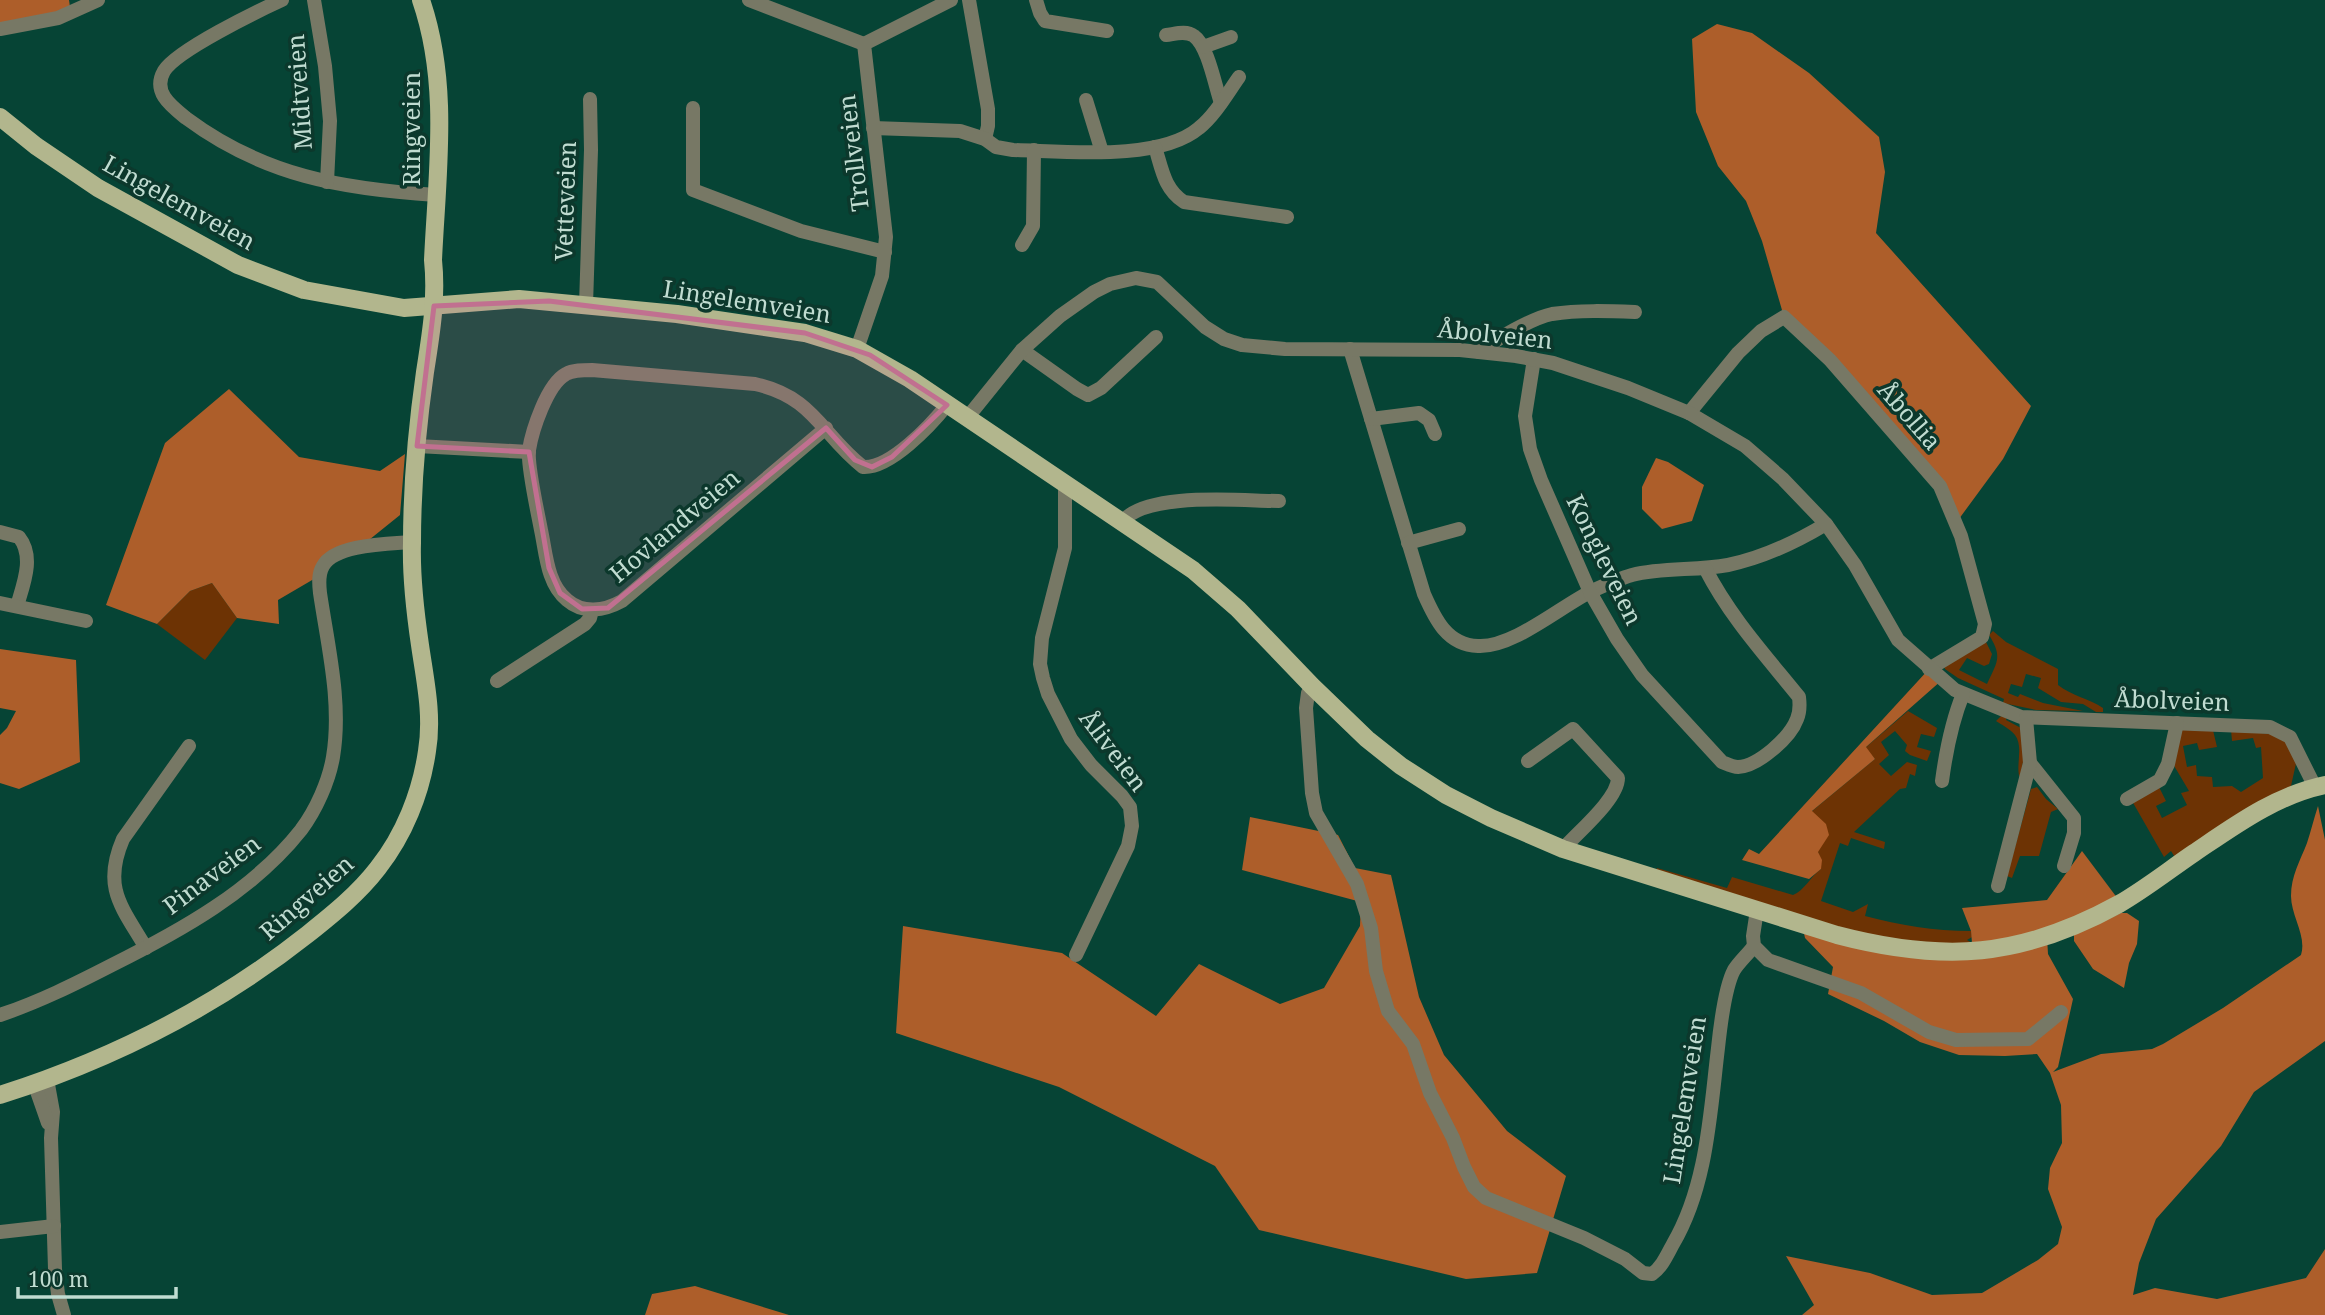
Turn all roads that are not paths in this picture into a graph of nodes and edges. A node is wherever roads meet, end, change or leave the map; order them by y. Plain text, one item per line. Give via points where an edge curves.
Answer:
1 (98, 0) edge
2 (282, 0) edge
3 (314, 0) edge
4 (421, 0) edge
5 (749, 0) edge
6 (951, 0) edge
7 (969, 0) edge
8 (1036, 0) edge
9 (0, 29) edge
10 (1107, 31) dead end
11 (1166, 35) dead end
12 (1231, 37) dead end
13 (864, 44) junction
14 (1203, 47) junction
15 (1239, 77) dead end
16 (590, 99) dead end
17 (1086, 100) dead end
18 (1220, 103) junction
19 (693, 108) dead end
20 (0, 117) edge
21 (873, 128) junction
22 (985, 139) junction
23 (1155, 147) junction
24 (1034, 150) junction
25 (1102, 152) junction
26 (327, 182) junction
27 (436, 195) junction
28 (1287, 217) dead end
29 (1022, 245) dead end
30 (885, 252) junction
31 (430, 302) junction
32 (586, 304) junction
33 (1635, 312) dead end
34 (1156, 337) dead end
35 (857, 349) junction
36 (1350, 349) junction
37 (1022, 350) junction
38 (1479, 352) junction
39 (1534, 359) junction
40 (947, 405) junction
41 (1689, 413) junction
42 (967, 418) junction
43 (1371, 419) junction
44 (826, 428) junction
45 (1435, 434) dead end
46 (417, 446) junction
47 (529, 452) junction
48 (1065, 484) junction
49 (1279, 502) dead end
50 (1122, 522) junction
51 (1826, 524) junction
52 (1459, 528) dead end
53 (0, 532) edge
54 (412, 542) junction
55 (1408, 543) junction
56 (1705, 568) junction
57 (1590, 592) junction
58 (0, 603) edge
59 (18, 606) junction
60 (592, 610) junction
61 (86, 621) dead end
62 (1929, 669) junction
63 (497, 681) dead end
64 (1312, 686) junction
65 (1963, 694) junction
66 (2026, 718) junction
67 (2177, 723) junction
68 (189, 746) dead end
69 (1528, 761) dead end
70 (2031, 763) junction
71 (1942, 781) dead end
72 (2315, 788) edge
73 (2127, 799) dead end
74 (1563, 849) junction
75 (2064, 866) dead end
76 (1998, 886) dead end
77 (1757, 910) junction
78 (1754, 946) junction
79 (146, 948) junction
80 (1076, 955) dead end
81 (2061, 1012) dead end
82 (0, 1015) edge
83 (41, 1081) junction
84 (0, 1095) edge
85 (54, 1226) junction
86 (0, 1231) edge
87 (64, 1315) edge

1 - 9 street via 58,18
2 - 26 street via 176,59 160,83 162,96 202,130 245,154
3 - 26 street, Midtveien via 330,121
4 - 27 main road, Ringveien via 432,33 439,92
5 - 13 street
6 - 13 street
7 - 22 street via 988,109
8 - 10 street via 1045,21
11 - 14 street via 1183,32
12 - 14 street
13 - 21 street, Trollveien
14 - 18 street
15 - 18 street
16 - 32 street, Vetteveien
17 - 25 street
18 - 23 street via 1198,129
19 - 30 street via 693,190 802,231
20 - 31 main road, Lingelemveien via 66,168 211,251 288,286 404,308
21 - 22 street via 960,131
21 - 30 street, Trollveien
22 - 24 street via 996,147
23 - 25 street
23 - 28 street via 1167,186 1184,202
24 - 25 street
24 - 29 street via 1033,226
26 - 27 street
27 - 31 main road, Ringveien via 433,260 427,280
30 - 35 street, Trollveien
31 - 32 main road, Lingelemveien via 519,299
31 - 46 main road, Ringveien via 423,327 425,372
32 - 35 main road, Lingelemveien via 760,325
33 - 38 street via 1549,314
34 - 37 street via 1088,395
35 - 40 main road, Lingelemveien
36 - 37 street, Åbolveien via 1242,345 1224,339 1194,318 1157,282 1136,278 1094,292
36 - 38 street, Åbolveien
36 - 43 street
37 - 42 street, Åbolveien
38 - 39 street, Åbolveien
39 - 41 street, Åbolveien via 1618,384
39 - 57 street, Kongleveien via 1526,407 1530,449
40 - 42 main road, Lingelemveien
40 - 44 street via 901,449 872,467 863,467
41 - 51 street, Åbolveien via 1745,446
41 - 62 street, Åbollia via 1738,353 1784,317 1830,360 1940,486 1961,536 1986,624 1982,637
42 - 48 main road, Lingelemveien
43 - 45 street via 1419,413 1429,420
43 - 55 street
44 - 47 street via 802,404 755,384 579,370 566,373 549,394
44 - 60 street, Hovlandveien via 622,601
46 - 47 street
46 - 54 main road, Ringveien
47 - 60 street via 554,582 568,601
48 - 50 main road, Lingelemveien
48 - 80 street, Åliveien via 1065,548 1042,638 1043,678 1072,740 1130,807 1132,826 1128,846
49 - 50 street via 1172,502 1130,514
50 - 64 main road, Lingelemveien via 1211,584
51 - 56 street via 1769,552
51 - 62 street, Åbolveien via 1899,640
52 - 55 street
53 - 59 street via 19,537 26,548 28,561
54 - 79 street, Pinaveien via 349,550 321,567 336,732 323,790 303,827 251,880
54 - 83 main road, Ringveien via 429,735 414,803 377,869 340,908 297,943 217,998
55 - 57 street via 1433,614 1443,631 1468,645 1509,640
56 - 57 street via 1634,575
56 - 57 street, Kongleveien via 1745,631 1800,697 1791,731 1774,749 1739,767 1722,762 1642,675
58 - 59 street
59 - 61 street
60 - 63 street via 585,624
62 - 65 street, Åbolveien
64 - 74 main road, Lingelemveien via 1401,766 1480,812
64 - 78 street, Lingelemveien via 1307,729 1316,813 1357,884 1388,1011 1413,1044 1464,1167 1486,1198 1584,1238 1643,1273 1658,1270 1694,1199 1727,994 1734,971
65 - 66 street, Åbolveien
65 - 71 street
66 - 67 street, Åbolveien
66 - 70 street
67 - 72 street, Åbolveien via 2270,727 2290,737
67 - 73 street via 2160,780
68 - 79 street via 122,839 115,856 117,898
69 - 74 street via 1573,729 1618,778 1611,797
70 - 75 street via 2074,818
70 - 76 street
72 - 77 main road, Lingelemveien via 2240,822 2112,907 2067,929 2006,948 1944,953 1900,949
74 - 77 main road, Lingelemveien
77 - 78 street
78 - 81 street via 1774,963 1861,993 1928,1032 1956,1040 2028,1039
79 - 82 street, Pinaveien via 57,993
83 - 84 main road, Ringveien
83 - 85 street via 53,1112
85 - 86 street
85 - 87 street via 55,1269

